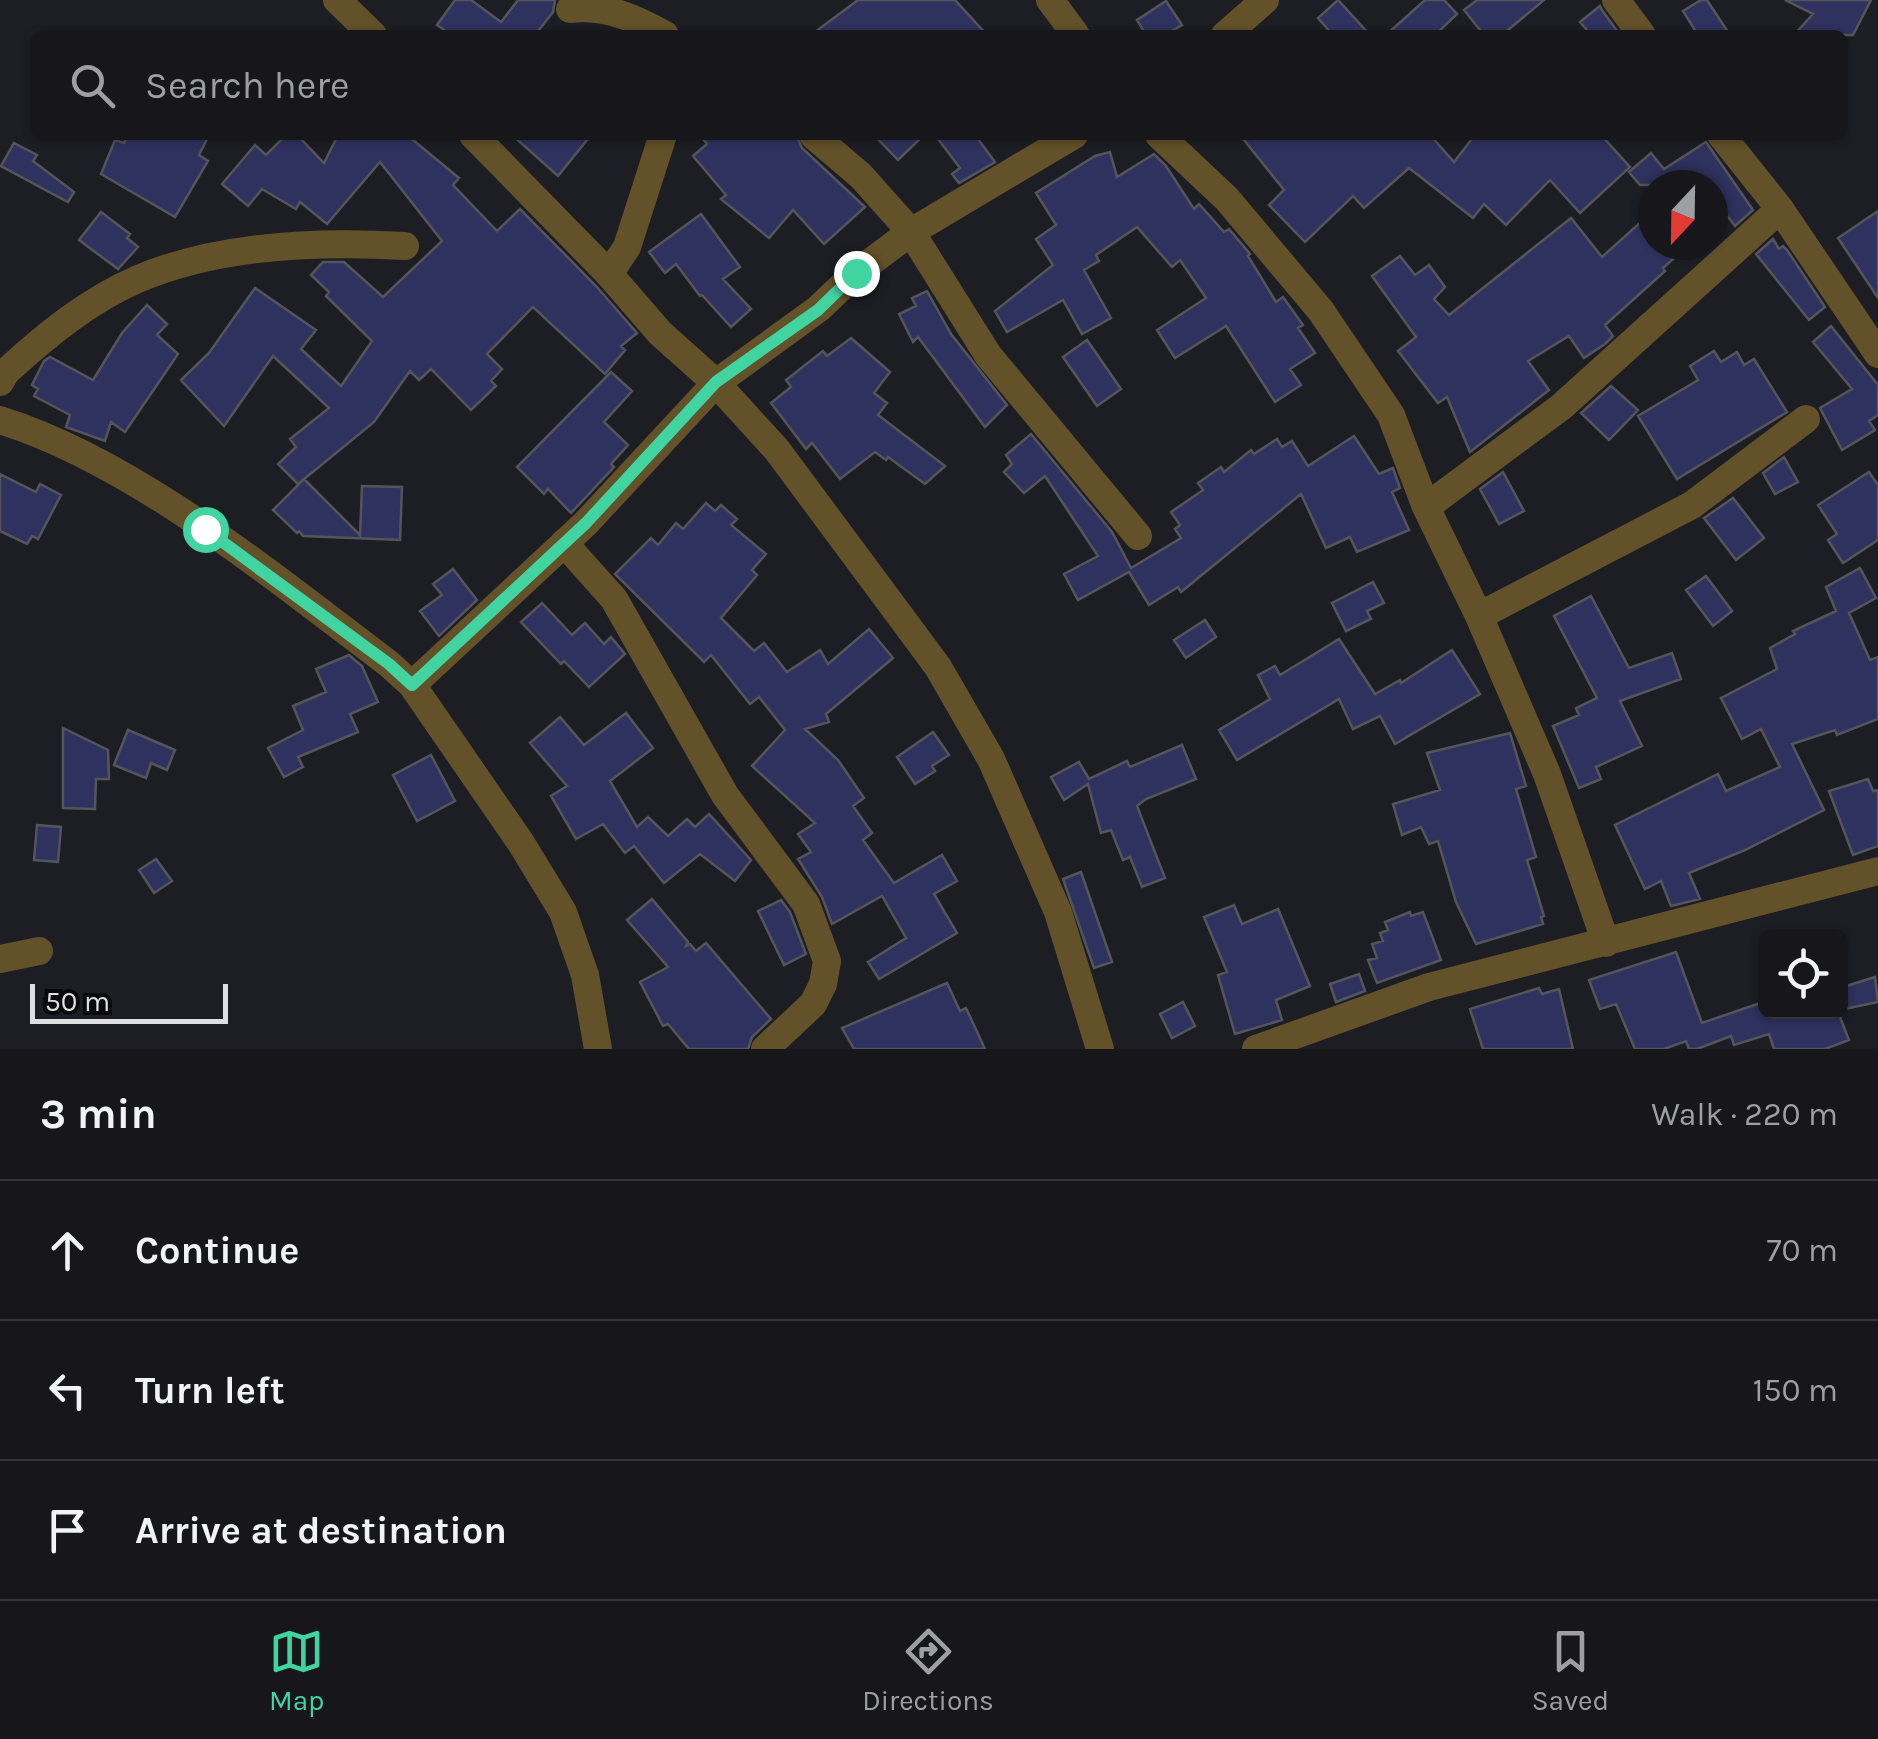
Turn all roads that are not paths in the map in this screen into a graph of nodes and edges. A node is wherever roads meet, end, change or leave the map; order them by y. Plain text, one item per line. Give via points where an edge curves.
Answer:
1 (337, 0) edge
2 (1050, 0) edge
3 (1265, 0) edge
4 (1616, 0) edge
5 (570, 9) dead end
6 (368, 30) edge
7 (655, 30) edge
8 (1072, 30) edge
9 (1231, 30) edge
10 (1638, 30) edge
11 (478, 140) edge
12 (661, 140) edge
13 (819, 140) edge
14 (1066, 140) edge
15 (1165, 140) edge
16 (1725, 140) edge
17 (1780, 209) junction
18 (911, 232) junction
19 (405, 246) dead end
20 (609, 274) junction
21 (1878, 354) edge
22 (0, 382) edge
23 (716, 382) junction
24 (1806, 418) dead end
25 (0, 420) edge
26 (1426, 507) junction
27 (1138, 536) dead end
28 (564, 542) junction
29 (1479, 616) junction
30 (412, 685) junction
31 (1878, 871) edge
32 (1606, 943) junction
33 (39, 950) dead end
34 (0, 959) edge
35 (598, 1049) edge
36 (765, 1049) edge
37 (1100, 1049) edge
38 (1256, 1049) edge

1 - 6 street
2 - 8 street
3 - 9 street
4 - 10 street
5 - 7 street via 601,8
11 - 20 street
12 - 20 street via 628,247
13 - 18 street
14 - 18 street
15 - 26 street via 1228,199 1321,311 1390,414
16 - 17 street
17 - 21 street
17 - 26 street via 1561,407
18 - 23 street via 818,310
18 - 27 street via 988,356
19 - 22 street via 319,242 202,260 138,279 60,325
20 - 23 street via 660,333
23 - 28 street
23 - 37 street via 777,450 938,667 991,759 1058,912
24 - 29 street via 1692,505
25 - 30 street via 69,446 205,529
26 - 29 street
28 - 30 street
28 - 36 street via 614,600 724,795 806,904 827,961 824,984 814,1004
29 - 32 street via 1547,774
30 - 35 street via 563,912 585,975
31 - 32 street
32 - 38 street via 1429,987
33 - 34 street

